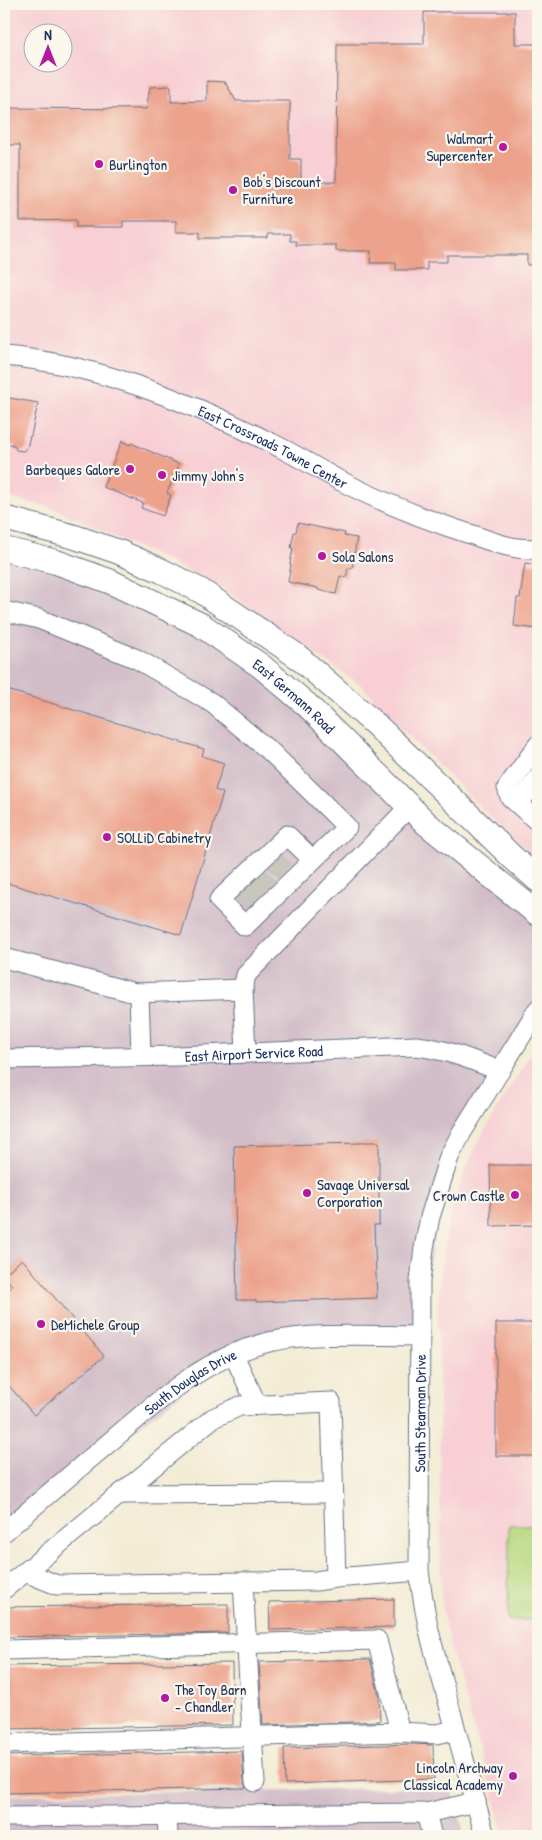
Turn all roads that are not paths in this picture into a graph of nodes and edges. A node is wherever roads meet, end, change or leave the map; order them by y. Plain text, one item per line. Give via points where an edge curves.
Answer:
1 (4, 356) edge
2 (4, 518) edge
3 (4, 549) edge
4 (538, 550) edge
5 (4, 611) edge
6 (194, 621) junction
7 (308, 665) junction
8 (538, 745) edge
9 (538, 756) edge
10 (538, 766) edge
11 (538, 778) edge
12 (538, 788) edge
13 (410, 806) junction
14 (523, 808) edge
15 (347, 827) junction
16 (368, 849) junction
17 (313, 860) junction
18 (538, 880) edge
19 (538, 914) edge
20 (4, 958) edge
21 (243, 989) junction
22 (139, 993) junction
23 (538, 1009) edge
24 (246, 1053) junction
25 (141, 1056) junction
26 (4, 1060) edge
27 (500, 1071) junction
28 (420, 1336) junction
29 (233, 1353) junction
30 (258, 1405) junction
31 (332, 1493) junction
32 (121, 1494) junction
33 (4, 1532) edge
34 (419, 1571) junction
35 (25, 1572) junction
36 (336, 1578) junction
37 (242, 1582) junction
38 (4, 1589) edge
39 (245, 1644) junction
40 (4, 1650) edge
41 (455, 1730) junction
42 (400, 1732) junction
43 (252, 1737) junction
44 (4, 1744) edge
45 (255, 1782) dead end
46 (476, 1802) junction
47 (426, 1812) junction
48 (167, 1815) junction
49 (4, 1818) edge
50 (168, 1836) edge
51 (432, 1836) edge
52 (485, 1836) edge

1 - 4 street, East Crossroads Towne Center via 69,367 178,401 269,441 394,507 512,547
2 - 7 main road, East Germann Road via 93,543 162,571 201,591
3 - 6 main road, East Germann Road via 56,562 109,581
5 - 15 street via 39,620 138,659 212,703 272,753
6 - 7 main road via 217,621 286,663
6 - 13 main road, East Germann Road via 261,666 307,705
7 - 18 main road, East Germann Road via 375,724
8 - 14 street via 508,788
9 - 14 street via 513,789
10 - 14 street via 519,790
11 - 14 street via 522,799
12 - 14 street
13 - 16 street
13 - 19 main road, East Germann Road via 472,862
15 - 16 street
15 - 17 street
16 - 21 street via 246,975
17 - 17 street via 287,836 239,886 219,900 245,926 260,906
20 - 22 street
21 - 22 street
21 - 24 street
22 - 25 street
23 - 27 street, South Stearman Drive
24 - 25 street, East Airport Service Road
24 - 27 street, East Airport Service Road via 416,1046 435,1048
25 - 26 street, East Airport Service Road
27 - 28 street, South Stearman Drive via 449,1156 440,1184 424,1248
28 - 29 street, South Douglas Drive via 300,1338 268,1342
28 - 34 street, South Stearman Drive
29 - 30 street
29 - 33 street, South Douglas Drive via 174,1387
30 - 31 street via 331,1402
30 - 32 street via 240,1406 213,1418
31 - 32 street
31 - 36 street
32 - 35 street
34 - 36 street
34 - 41 street, South Stearman Drive via 424,1614
35 - 37 street via 57,1585
35 - 38 street
36 - 37 street
37 - 39 street
39 - 40 street
39 - 42 street via 377,1640
39 - 43 street
41 - 42 street via 436,1734
41 - 46 street, South Stearman Drive
42 - 43 street
43 - 44 street
43 - 45 street
46 - 47 street
46 - 52 street, South Stearman Drive
47 - 48 street
47 - 51 street
48 - 49 street
48 - 50 street

